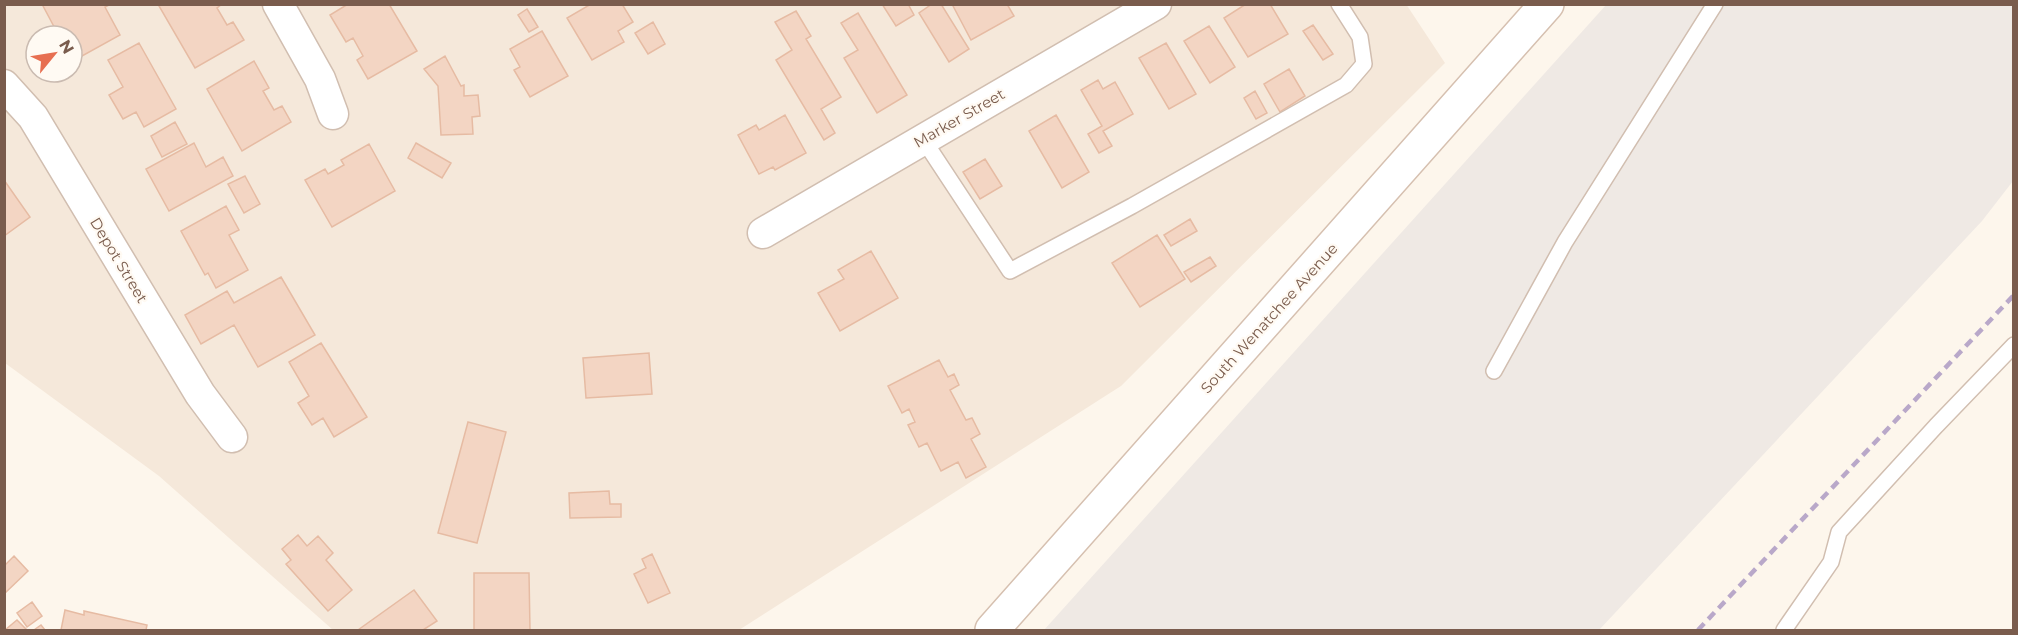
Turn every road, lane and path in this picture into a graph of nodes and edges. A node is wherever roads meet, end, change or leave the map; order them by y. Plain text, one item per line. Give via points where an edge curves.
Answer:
1 (278, 4) edge
2 (1156, 4) edge
3 (1339, 4) edge
4 (1547, 4) edge
5 (1715, 4) edge
6 (4, 85) edge
7 (333, 114) dead end
8 (923, 139) junction
9 (763, 233) dead end
10 (2013, 345) edge
11 (1494, 371) dead end
12 (232, 437) dead end
13 (992, 630) edge
14 (1785, 630) edge

1 - 7 street via 321,79
2 - 8 street, Marker Street
3 - 8 lane via 1360,37 1364,64 1346,85 1011,272
4 - 13 main road, South Wenatchee Avenue
5 - 11 lane via 1565,242
6 - 12 street, Depot Street via 33,117 200,394
8 - 9 street, Marker Street
10 - 14 lane via 1839,532 1831,562

